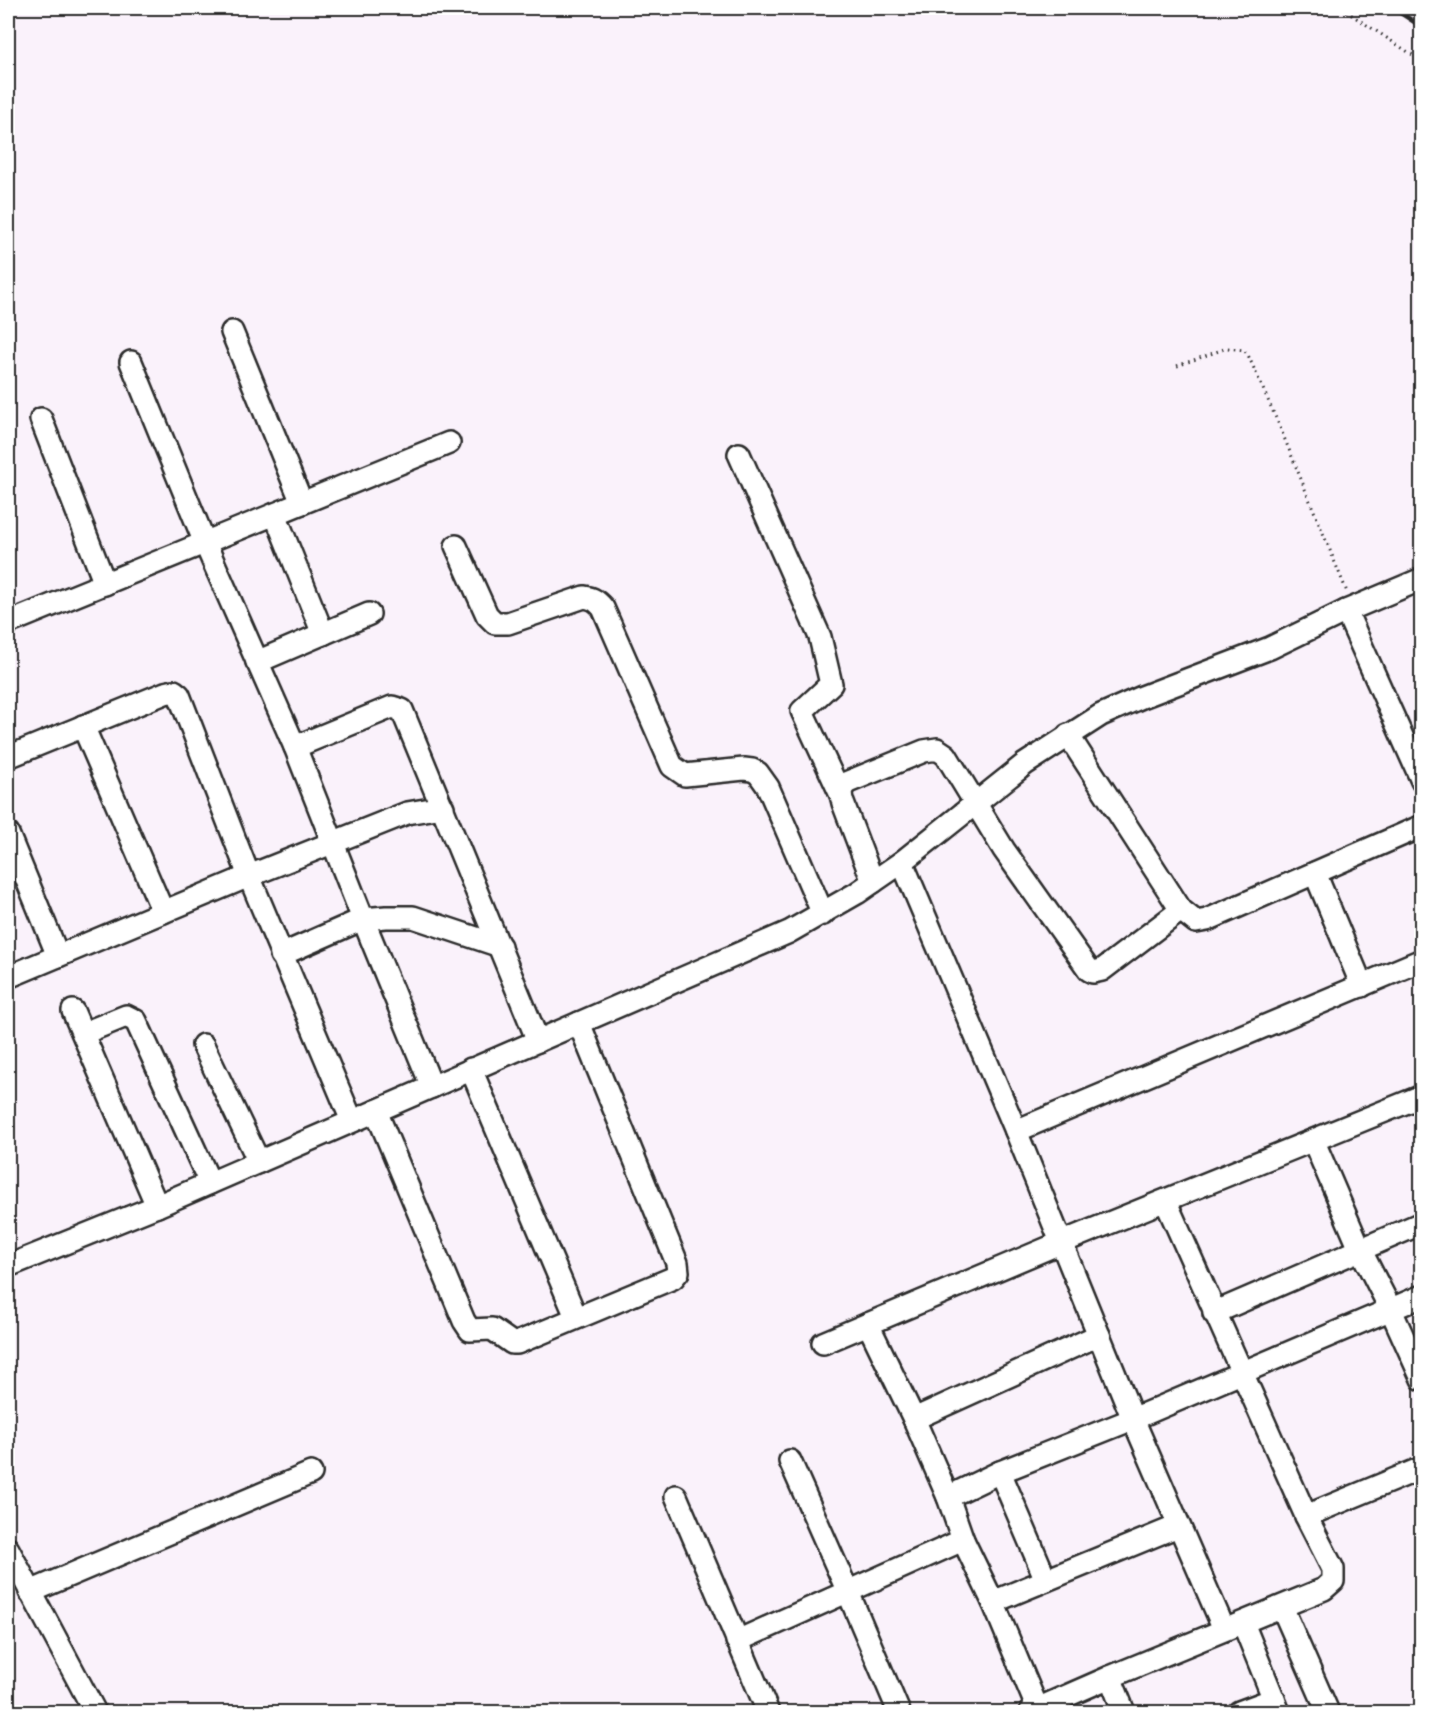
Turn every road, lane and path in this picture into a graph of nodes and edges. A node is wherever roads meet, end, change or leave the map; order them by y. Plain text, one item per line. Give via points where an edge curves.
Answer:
1 (1341, 8) edge
2 (1422, 62) edge
3 (232, 332) dead end
4 (130, 362) dead end
5 (1177, 366) dead end
6 (41, 419) dead end
7 (449, 443) dead end
8 (739, 454) dead end
9 (302, 503) junction
10 (275, 514) junction
11 (205, 543) junction
12 (456, 546) dead end
13 (1422, 579) edge
14 (105, 584) junction
15 (1350, 610) junction
16 (369, 614) dead end
17 (8, 622) edge
18 (323, 634) junction
19 (257, 662) junction
20 (82, 726) junction
21 (1068, 735) junction
22 (295, 747) junction
23 (8, 757) edge
24 (1422, 781) edge
25 (841, 795) junction
26 (975, 804) junction
27 (443, 807) junction
28 (1422, 826) edge
29 (8, 834) edge
30 (333, 844) junction
31 (902, 862) junction
32 (1315, 873) junction
33 (249, 876) junction
34 (873, 882) junction
35 (1181, 910) junction
36 (163, 912) junction
37 (823, 914) junction
38 (363, 919) junction
39 (500, 946) junction
40 (281, 955) junction
41 (58, 956) junction
42 (1422, 960) edge
43 (8, 977) edge
44 (1362, 986) junction
45 (73, 1011) dead end
46 (579, 1023) junction
47 (84, 1033) junction
48 (538, 1041) junction
49 (203, 1046) dead end
50 (471, 1069) junction
51 (432, 1087) junction
52 (1422, 1096) edge
53 (376, 1111) junction
54 (352, 1121) junction
55 (1016, 1131) junction
56 (1314, 1142) junction
57 (258, 1162) junction
58 (210, 1183) junction
59 (1166, 1202) junction
60 (157, 1206) junction
61 (1422, 1223) edge
62 (1060, 1243) junction
63 (1360, 1249) junction
64 (8, 1264) edge
65 (1422, 1296) edge
66 (1391, 1310) junction
67 (1214, 1313) junction
68 (576, 1317) junction
69 (868, 1324) junction
70 (1099, 1335) junction
71 (823, 1343) dead end
72 (1242, 1374) junction
73 (1422, 1379) edge
74 (914, 1419) junction
75 (1133, 1419) junction
76 (790, 1461) dead end
77 (1422, 1468) edge
78 (1000, 1472) junction
79 (312, 1473) dead end
80 (676, 1496) dead end
81 (948, 1497) junction
82 (1306, 1516) junction
83 (1178, 1526) junction
84 (963, 1540) junction
85 (8, 1549) edge
86 (1046, 1580) junction
87 (30, 1592) junction
88 (848, 1592) junction
89 (993, 1602) junction
90 (1281, 1607) junction
91 (1234, 1626) junction
92 (737, 1641) junction
93 (1110, 1677) junction
94 (1276, 1706) edge
95 (95, 1712) edge
96 (1035, 1712) edge
97 (768, 1713) edge
98 (899, 1713) edge
99 (1124, 1713) edge
100 (1239, 1713) edge
101 (1328, 1713) edge

1 - 2 path
3 - 9 street
4 - 11 street
5 - 15 path via 1227,348 1244,350 1248,355
6 - 14 street
7 - 9 street
8 - 25 street via 820,637 831,684 802,711
9 - 10 street
10 - 11 street
10 - 18 street
11 - 14 street
11 - 19 street
12 - 37 street via 487,615 495,623 508,624 584,597 598,603 672,766 685,775 744,769 758,773 768,787
13 - 15 street
14 - 17 street
15 - 21 street via 1270,648 1101,715
15 - 24 street
16 - 18 street
18 - 19 street
19 - 22 street
20 - 23 street
20 - 33 street via 165,693 174,691 179,695
20 - 36 street
21 - 26 street
21 - 35 street
22 - 27 street via 399,707 406,715
22 - 30 street
25 - 26 street via 848,782 937,749 946,755
25 - 34 street
26 - 31 street
26 - 35 street via 1089,970 1102,969
27 - 30 street via 407,813
27 - 39 street
28 - 32 street
29 - 41 street
30 - 33 street
30 - 38 street
31 - 34 street
31 - 55 street
32 - 35 street via 1200,922
32 - 44 street
33 - 36 street
33 - 40 street
34 - 37 street
36 - 41 street
37 - 46 street
38 - 39 street via 413,917
38 - 40 street
38 - 51 street
39 - 48 street
40 - 54 street
41 - 43 street
42 - 44 street
44 - 55 street
45 - 47 street
46 - 48 street
46 - 68 street via 678,1268 673,1278
47 - 58 street via 126,1016 136,1021
47 - 60 street
48 - 50 street
49 - 57 street
50 - 51 street
50 - 68 street
51 - 53 street
52 - 56 street
53 - 54 street
53 - 68 street via 466,1327 492,1329 517,1344
54 - 57 street
55 - 62 street
56 - 59 street
56 - 63 street
57 - 58 street
58 - 60 street
59 - 62 street
59 - 67 street
60 - 64 street
61 - 63 street
62 - 69 street
62 - 70 street
63 - 66 street
63 - 67 street
65 - 66 street
66 - 72 street
66 - 73 street
67 - 72 street
69 - 71 street
69 - 74 street
70 - 74 street
70 - 75 street
72 - 75 street
72 - 82 street
74 - 81 street
75 - 78 street
75 - 83 street
76 - 88 street
77 - 82 street
78 - 81 street
78 - 86 street
79 - 87 street
80 - 92 street
81 - 84 street
82 - 90 street via 1332,1569 1333,1581 1324,1589
83 - 86 street
83 - 91 street
84 - 88 street
84 - 89 street
85 - 87 street
86 - 89 street
87 - 95 street
88 - 92 street
88 - 98 street
89 - 96 street
90 - 91 street
90 - 101 street
91 - 93 street
91 - 94 street
92 - 97 street
93 - 96 street
93 - 99 street
94 - 100 street

